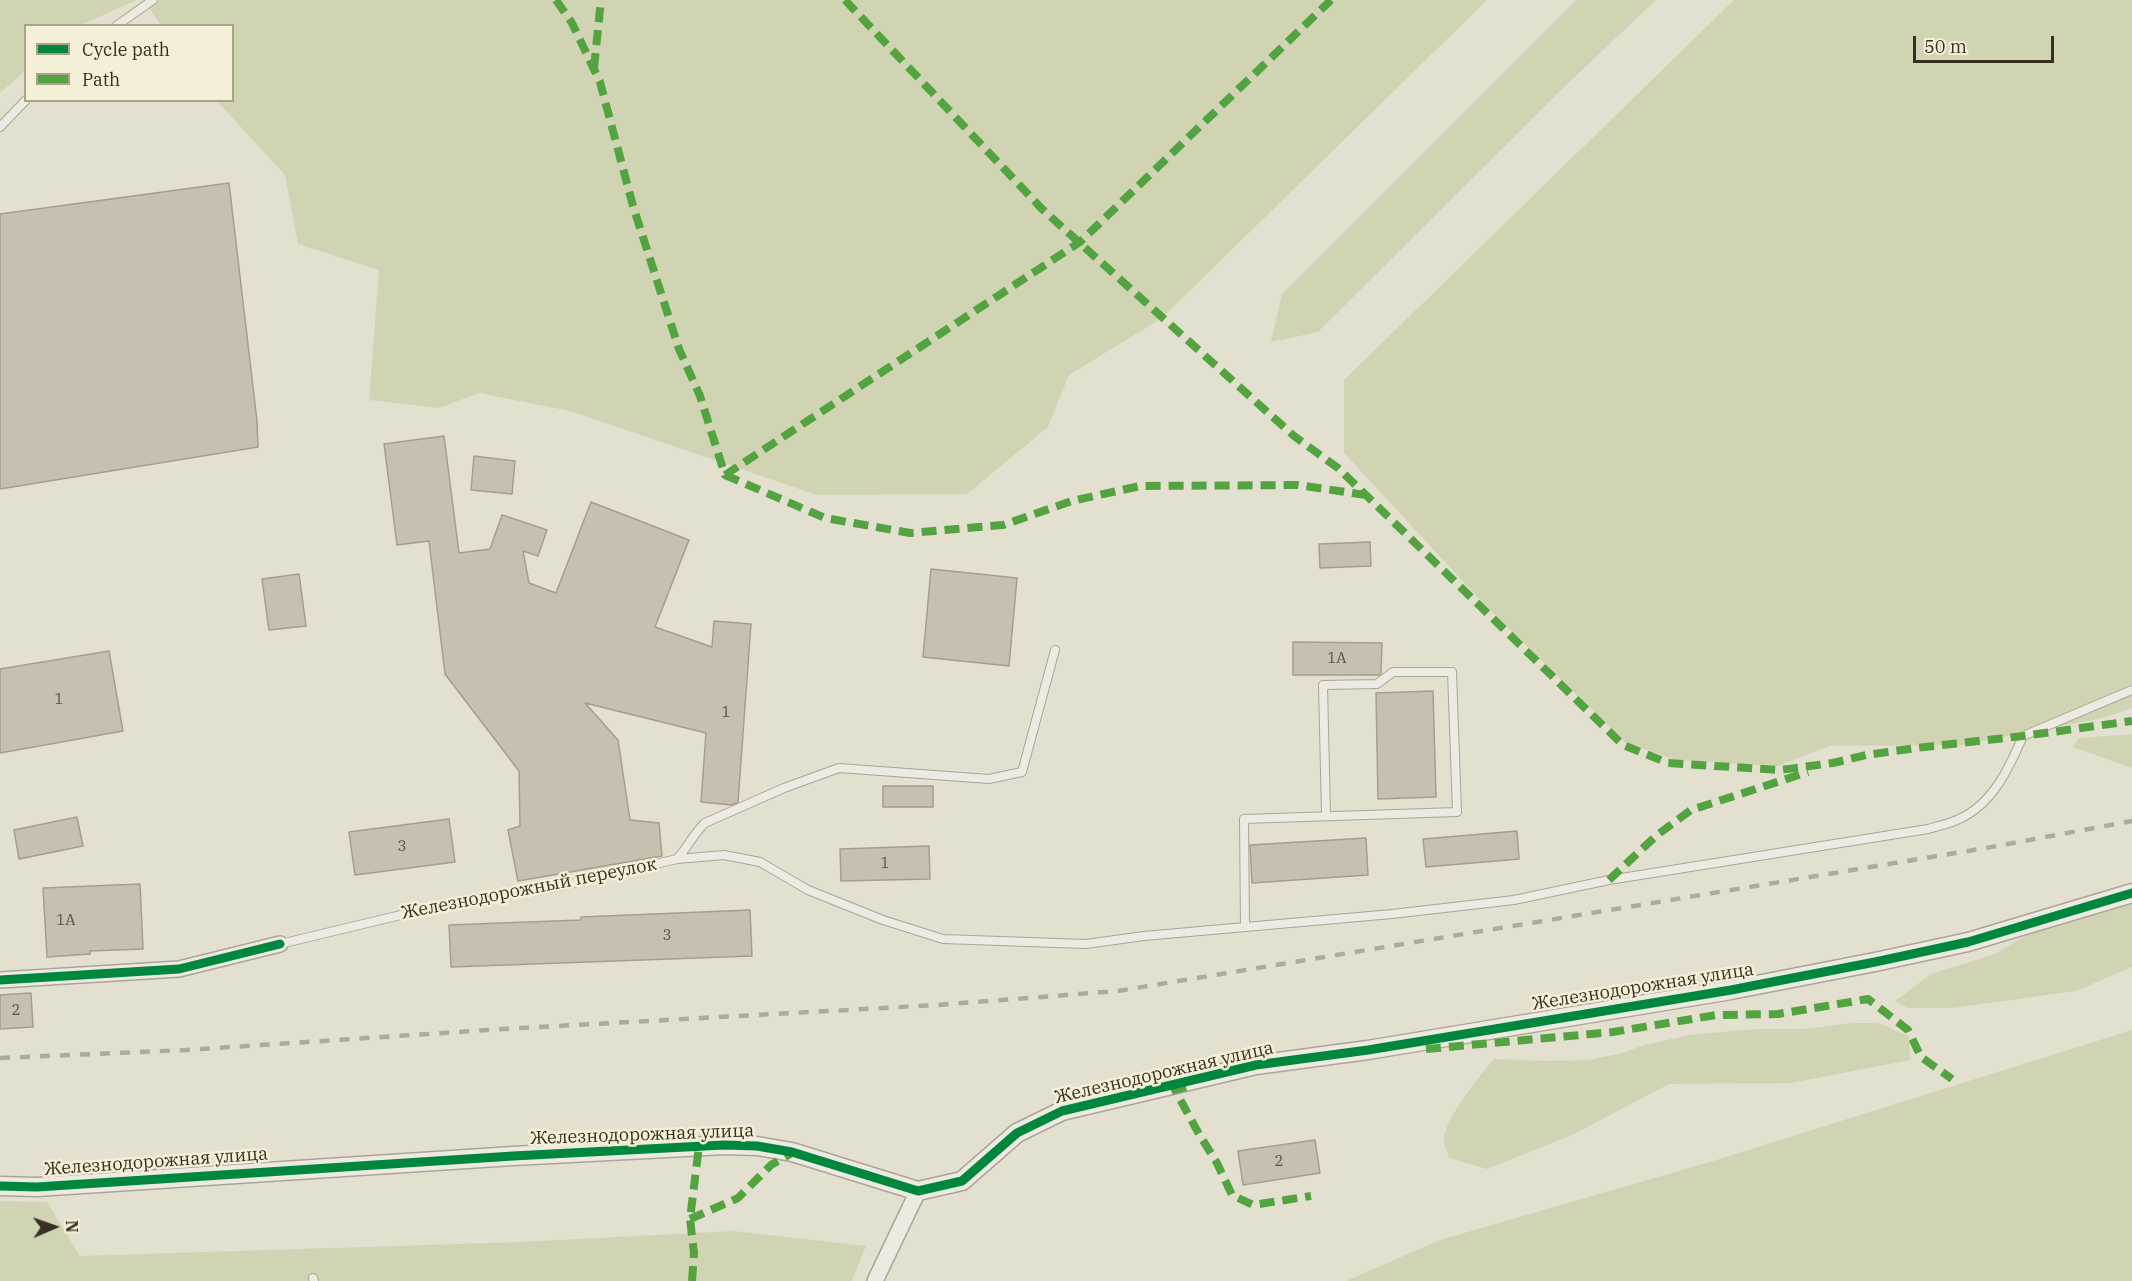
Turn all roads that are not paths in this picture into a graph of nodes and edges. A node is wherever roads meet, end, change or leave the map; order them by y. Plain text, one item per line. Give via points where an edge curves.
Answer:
1 (153, 0) edge
2 (119, 24) edge
3 (24, 102) edge
4 (0, 127) edge
5 (1055, 650) dead end
6 (2132, 690) edge
7 (1326, 815) junction
8 (677, 859) junction
9 (2132, 893) edge
10 (1245, 927) junction
11 (280, 944) joint
12 (0, 980) edge
13 (0, 1186) edge
14 (918, 1191) junction
15 (875, 1281) edge

1 - 2 lane
3 - 4 lane
5 - 8 lane, Железнодорожный переулок via 1022,772 989,779 839,768 705,823
6 - 10 lane via 2022,736 2007,774 1983,802 1960,819 1928,829 1609,880 1514,900
7 - 7 lane via 1457,812 1452,672 1393,672 1377,684 1323,685
7 - 10 lane via 1244,819
8 - 10 lane via 724,855 760,862 808,890 943,939 1086,944
8 - 11 lane, Железнодорожный переулок via 561,886 459,901
9 - 14 street, Железнодорожная улица via 1968,942 1875,962 1731,990 1256,1065 1062,1111 1017,1133 962,1181
11 - 12 street via 179,969
13 - 14 street, Железнодорожная улица via 37,1187 724,1145 792,1152
14 - 15 street

